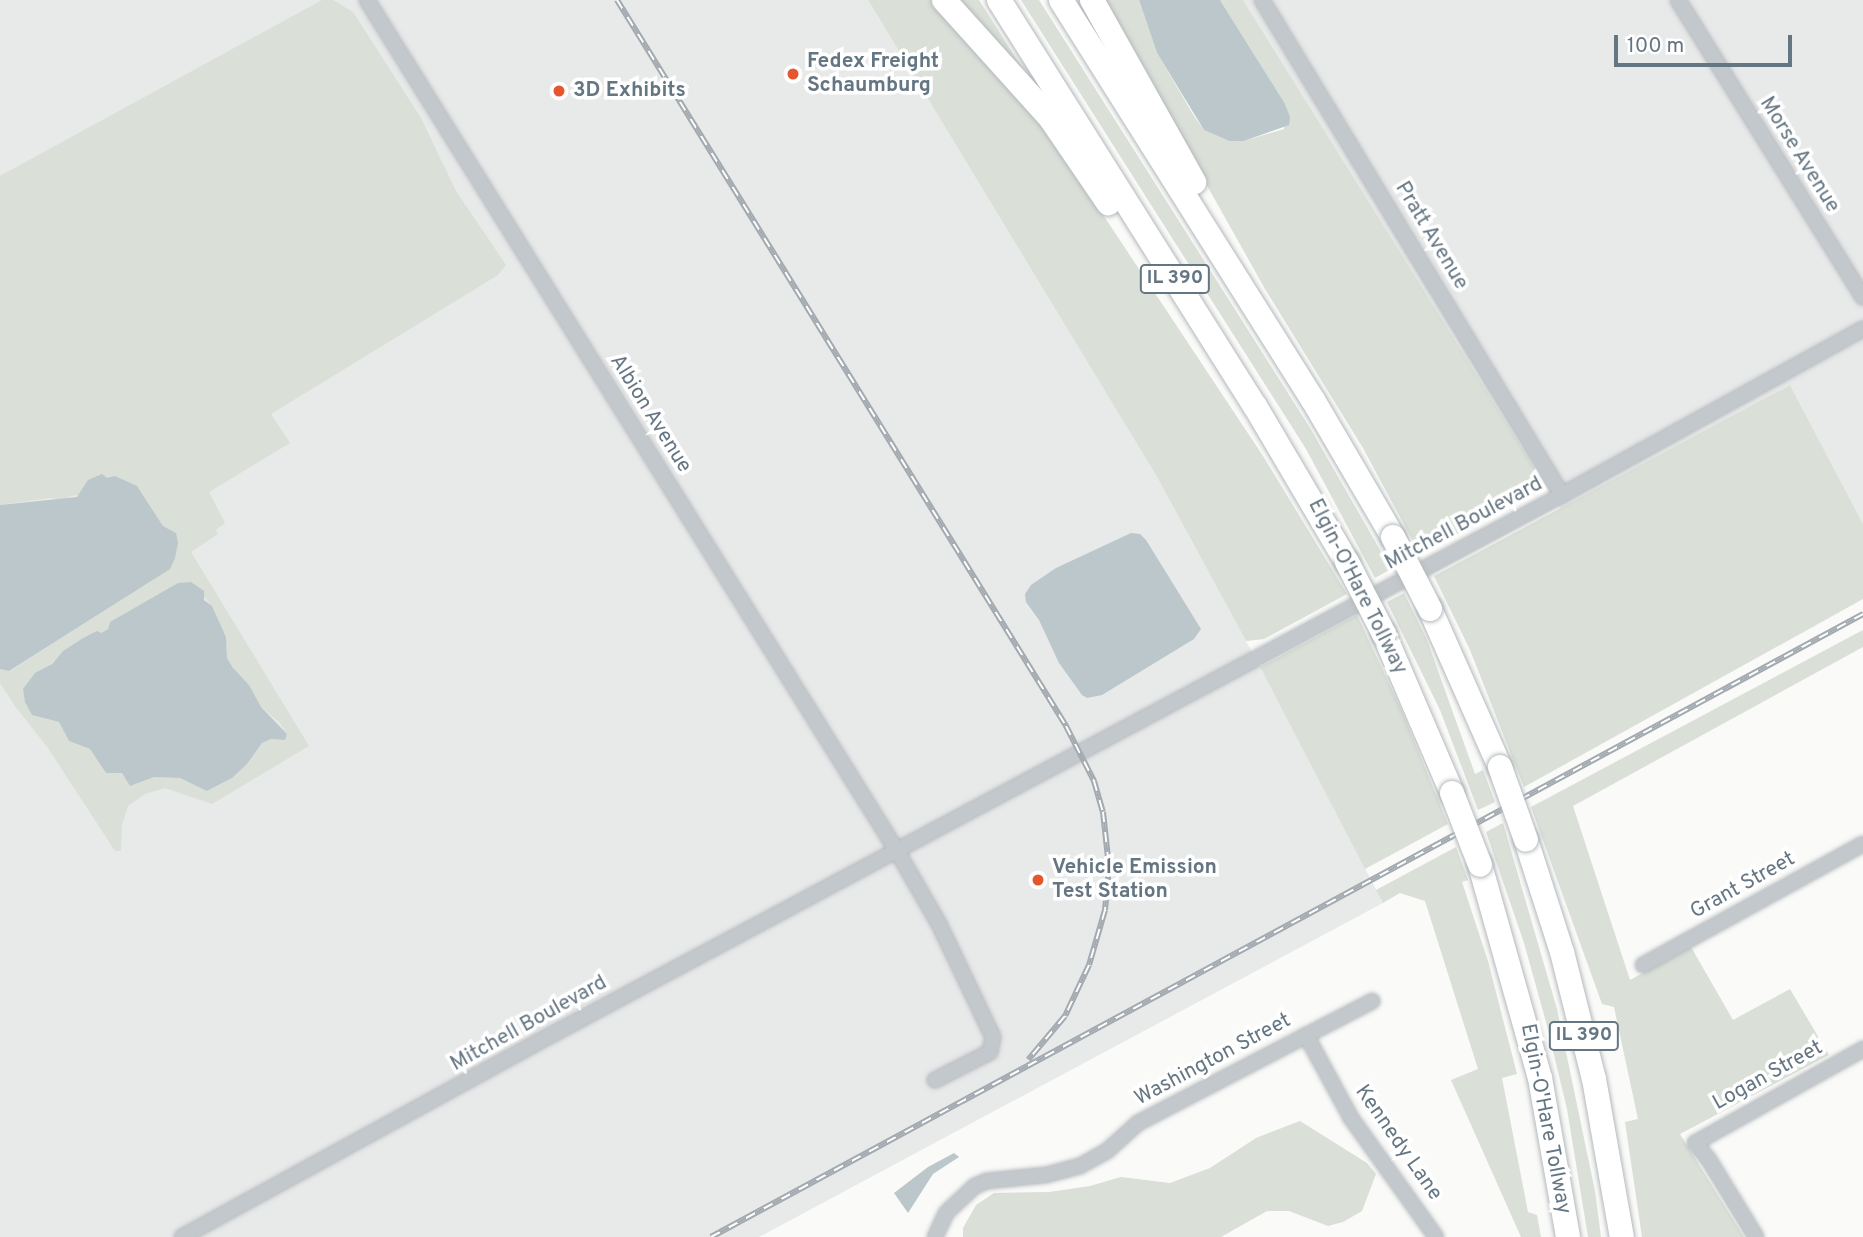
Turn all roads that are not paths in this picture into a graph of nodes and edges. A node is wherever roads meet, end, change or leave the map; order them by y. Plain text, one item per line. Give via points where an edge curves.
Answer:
1 (367, 0) edge
2 (944, 0) edge
3 (999, 0) edge
4 (1061, 0) edge
5 (1092, 0) edge
6 (1262, 0) edge
7 (1678, 0) edge
8 (1863, 297) edge
9 (1863, 329) edge
10 (1273, 336) junction
11 (1255, 406) junction
12 (1562, 495) junction
13 (1863, 844) edge
14 (897, 851) junction
15 (1643, 965) dead end
16 (1372, 1001) dead end
17 (1306, 1035) junction
18 (1863, 1049) edge
19 (935, 1080) dead end
20 (936, 1234) edge
21 (182, 1237) edge
22 (1436, 1237) edge
23 (1568, 1237) edge
24 (1622, 1237) edge
25 (1756, 1237) edge

1 - 14 street, Albion Avenue
2 - 11 highway via 1051,120 1197,334
3 - 11 highway, Elgin-O'Hare Tollway / IL 390
4 - 10 highway, IL 390
5 - 10 highway via 1207,205
6 - 12 street, Pratt Avenue
7 - 8 street, Morse Avenue
9 - 12 street, Mitchell Boulevard
10 - 24 highway, IL 390, bridge via 1393,537 1500,767 1562,952 1594,1079
11 - 23 highway, Elgin-O'Hare Tollway / IL 390, bridge via 1384,634 1480,865 1540,1078
12 - 14 street, Mitchell Boulevard
13 - 15 street, Grant Street
14 - 19 street via 939,924 993,1037 989,1052
14 - 21 street, Mitchell Boulevard
16 - 17 street, Washington Street
17 - 20 street, Washington Street via 1138,1123 1107,1151 1080,1166 975,1186 951,1207
17 - 22 street, Kennedy Lane via 1351,1118
18 - 25 street, Logan Street via 1695,1143

